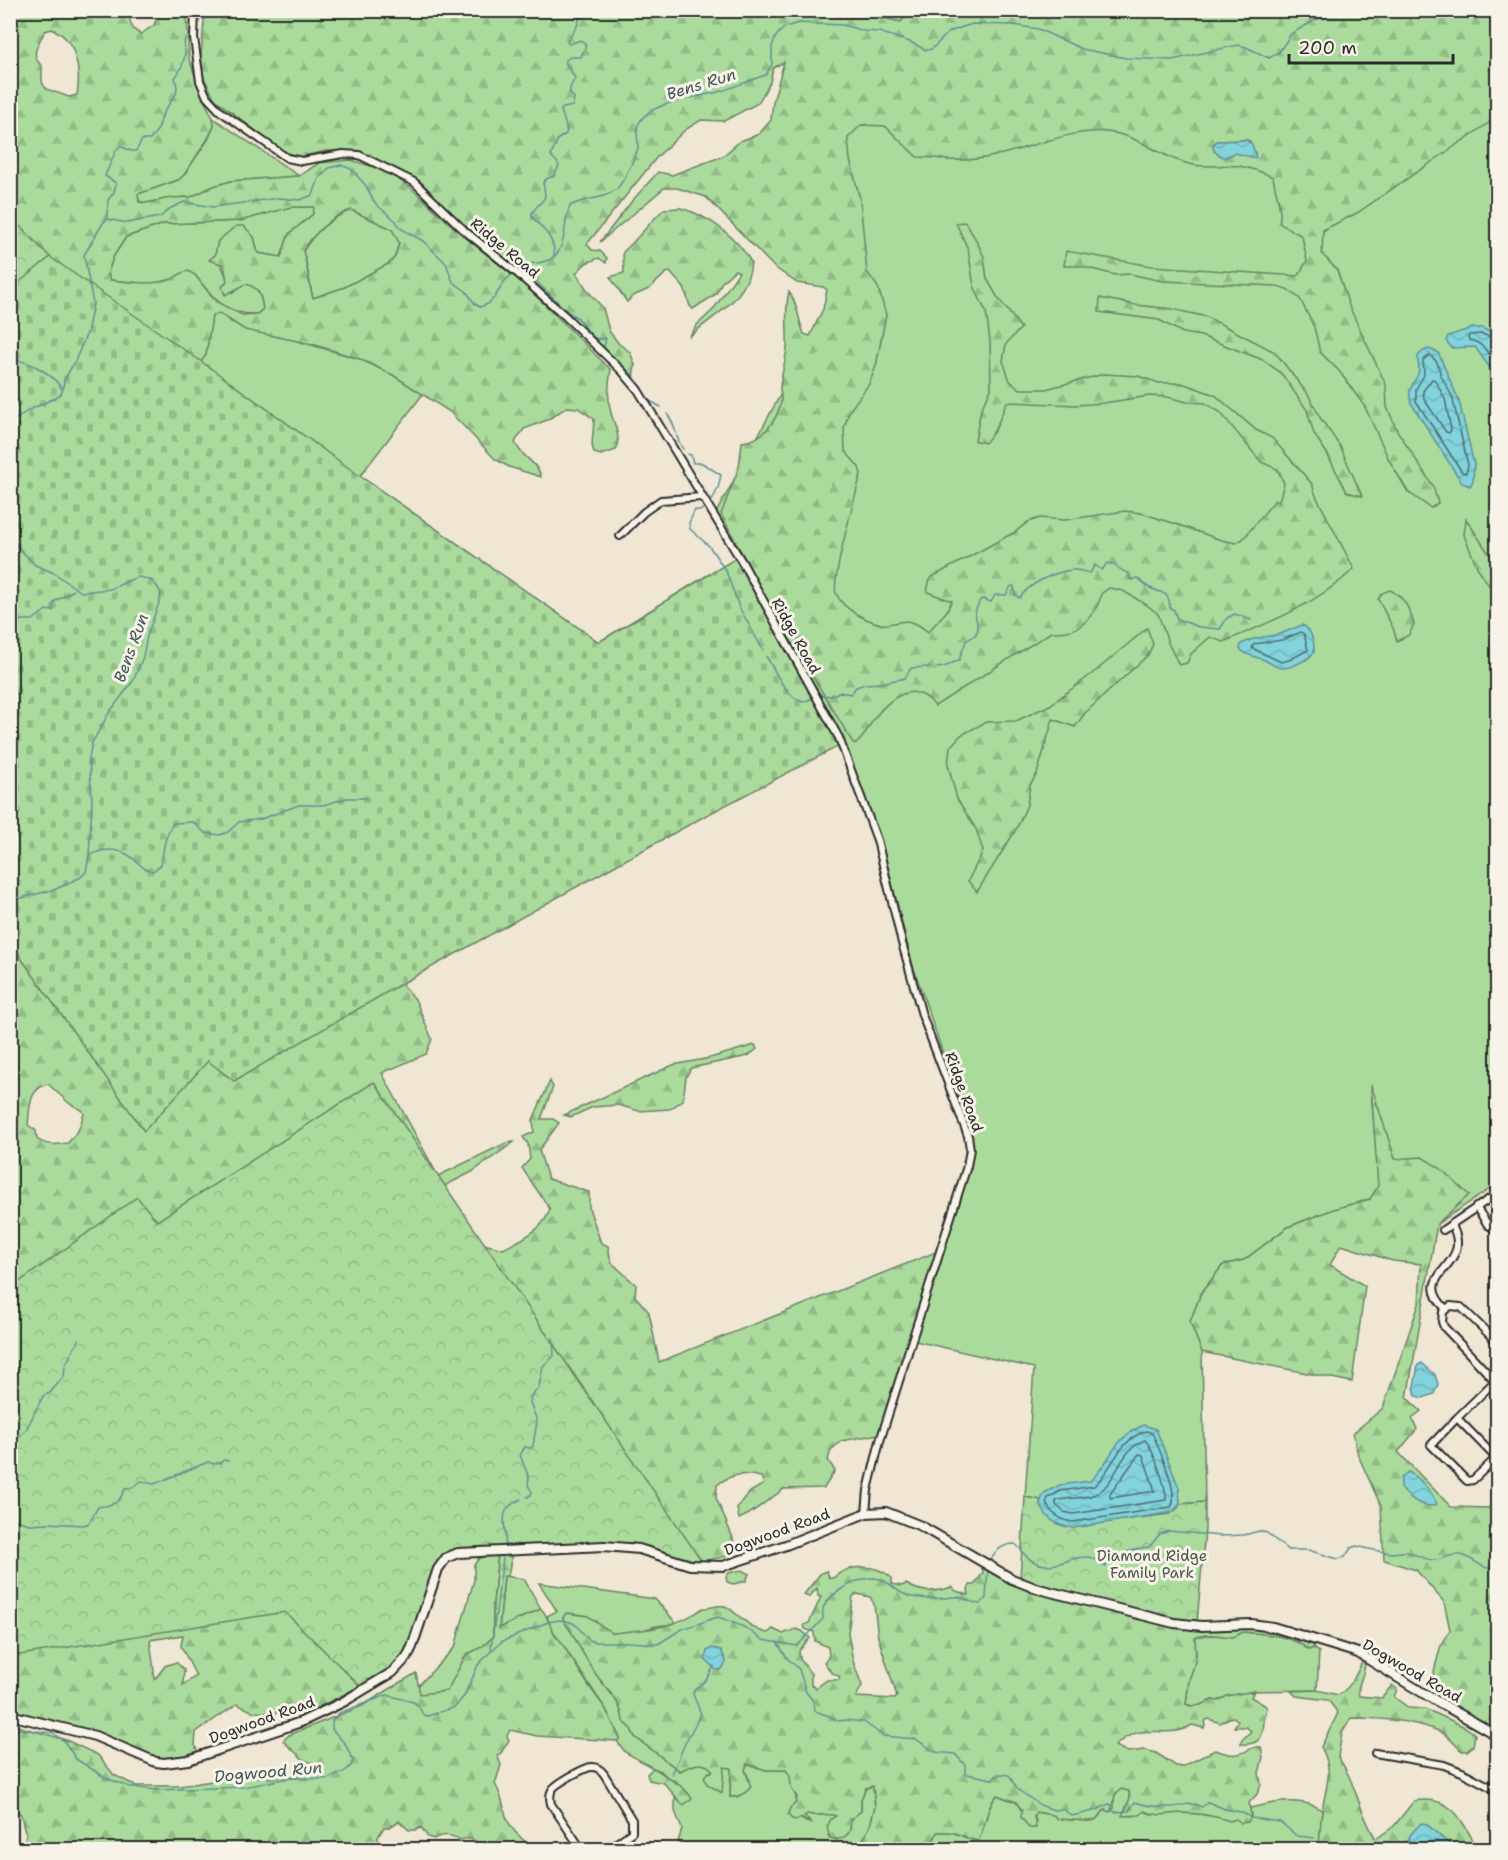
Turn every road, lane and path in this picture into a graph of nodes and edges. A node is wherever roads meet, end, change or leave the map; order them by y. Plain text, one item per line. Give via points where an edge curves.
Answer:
1 (195, 10) edge
2 (702, 497) junction
3 (620, 536) dead end
4 (1497, 1193) edge
5 (1476, 1207) junction
6 (1451, 1224) junction
7 (1443, 1230) dead end
8 (1497, 1231) edge
9 (1445, 1308) junction
10 (1497, 1343) edge
11 (1496, 1382) edge
12 (1457, 1418) junction
13 (866, 1513) junction
14 (10, 1715) edge
15 (1497, 1736) edge
16 (1375, 1753) dead end
17 (1497, 1791) edge
18 (582, 1850) edge
19 (606, 1850) edge

1 - 2 street, Ridge Road via 200,81 207,97 220,111 287,158 302,161 359,155 407,177 631,380
2 - 3 street via 661,500
2 - 13 street, Ridge Road via 839,738 877,840 922,1015 969,1143 967,1166 880,1441
4 - 5 street
5 - 6 street
5 - 8 street
6 - 7 street
6 - 9 street via 1458,1246 1434,1285 1437,1300
9 - 10 street via 1461,1307
9 - 11 street via 1444,1327
11 - 12 street
12 - 12 street via 1431,1445 1467,1481 1473,1480 1496,1458
13 - 14 street, Dogwood Road via 723,1566 690,1565 625,1547 451,1555 438,1569 407,1657 393,1672 302,1722 188,1760 156,1762 95,1736
13 - 15 street, Dogwood Road via 896,1515 1035,1588 1154,1619 1202,1626 1273,1627 1358,1653
16 - 17 street via 1444,1765
18 - 19 street via 550,1798 555,1786 592,1767 604,1774 632,1820 632,1832

